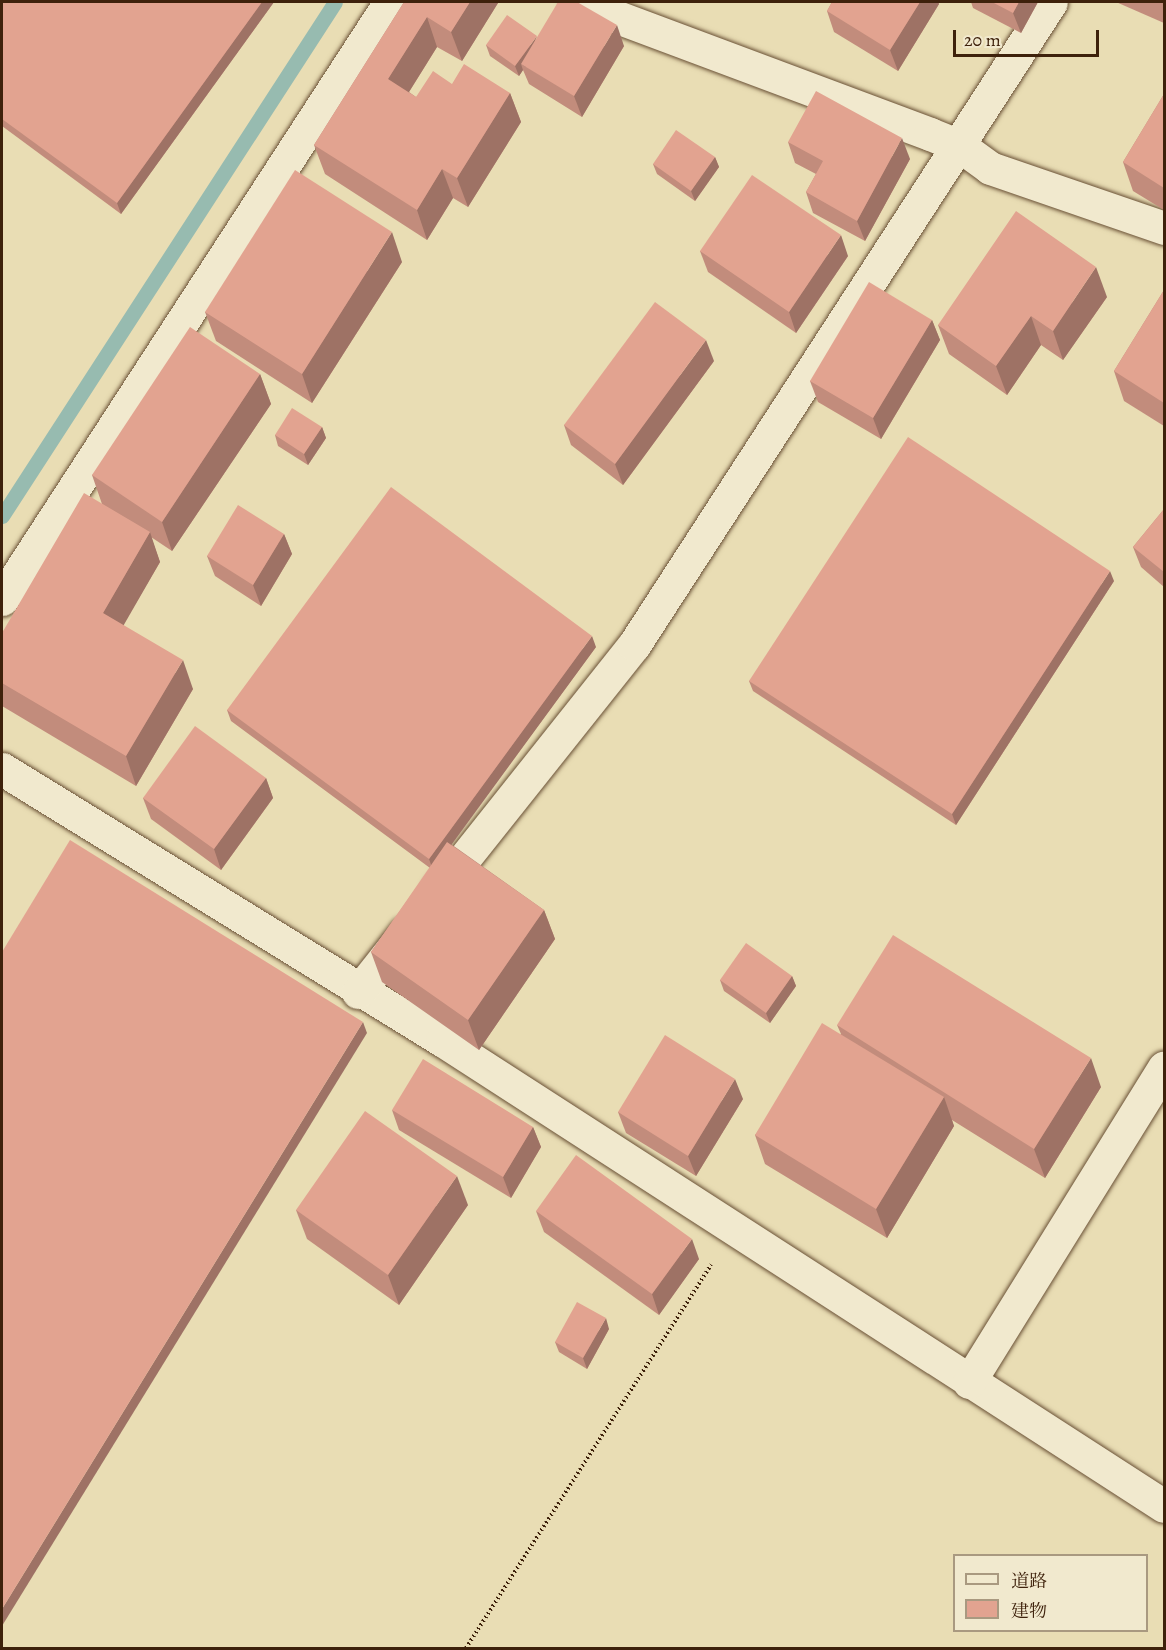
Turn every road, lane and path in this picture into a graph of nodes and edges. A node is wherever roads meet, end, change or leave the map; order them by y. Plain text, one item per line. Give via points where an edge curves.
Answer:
1 (390, 2) edge
2 (577, 2) edge
3 (1051, 2) edge
4 (960, 146) junction
5 (1164, 228) edge
6 (2, 598) edge
7 (2, 769) edge
8 (358, 992) junction
9 (1164, 1068) edge
10 (734, 1228) junction
11 (969, 1382) junction
12 (1164, 1506) edge
13 (466, 1648) edge

1 - 6 street
2 - 4 street
3 - 4 street
4 - 5 street via 990,168
4 - 8 street via 634,645
7 - 8 street
8 - 10 street via 442,1040
9 - 11 street
10 - 11 street
10 - 13 path
11 - 12 street

